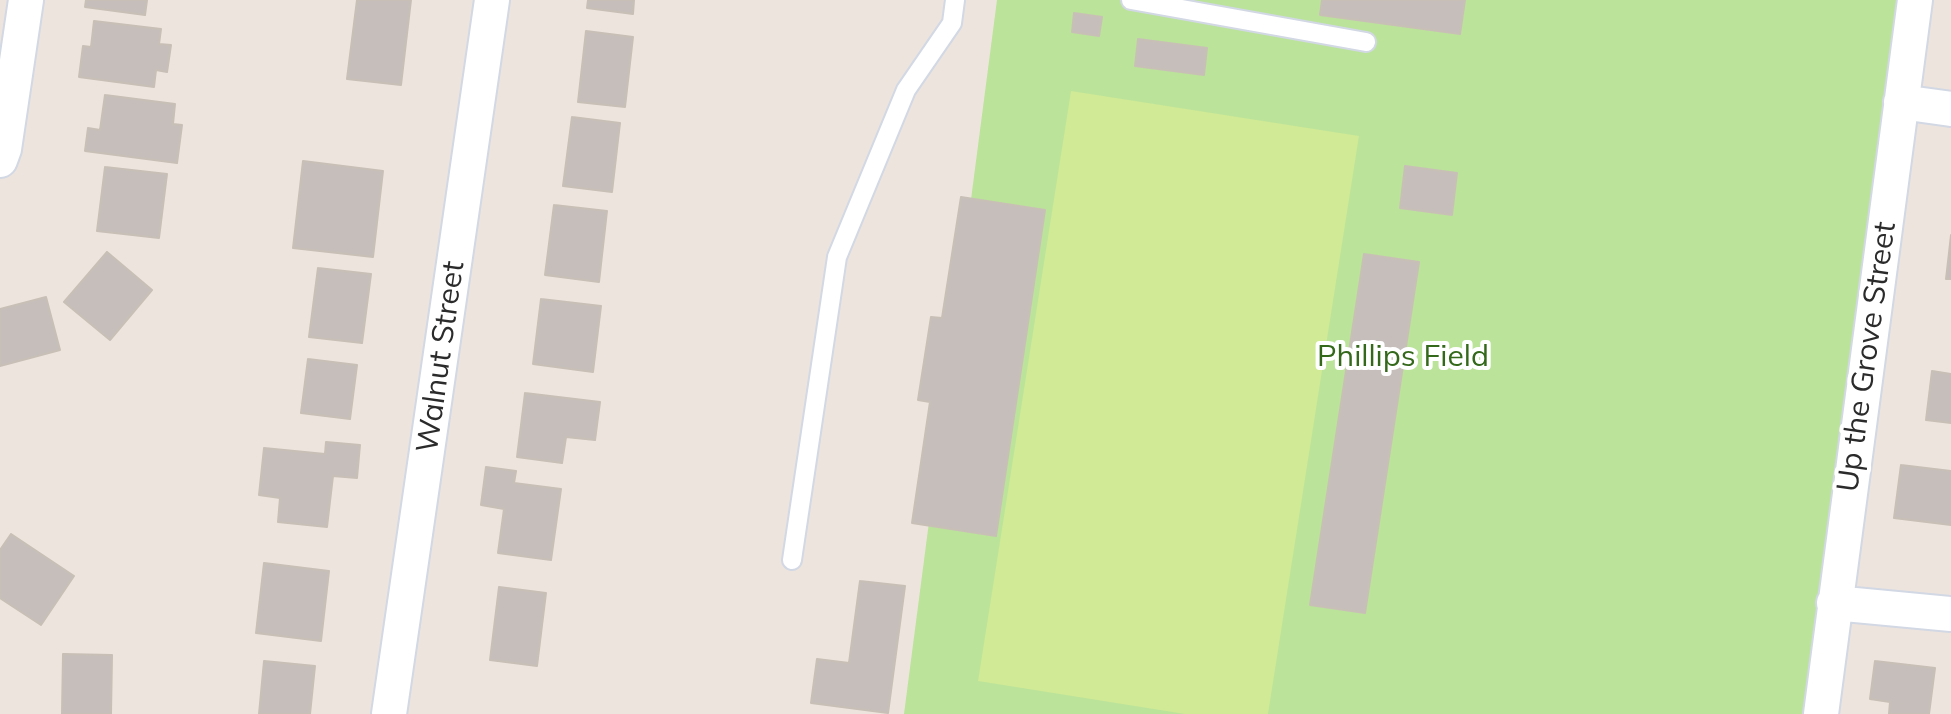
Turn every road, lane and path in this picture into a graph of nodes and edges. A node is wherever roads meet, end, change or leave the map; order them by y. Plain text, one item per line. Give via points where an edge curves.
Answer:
1 (26, 0) edge
2 (492, 0) edge
3 (955, 0) edge
4 (1131, 0) edge
5 (1915, 0) edge
6 (1366, 42) dead end
7 (1901, 102) junction
8 (1951, 109) edge
9 (0, 160) edge
10 (792, 560) dead end
11 (1834, 603) junction
12 (1951, 614) edge
13 (389, 714) edge
14 (1821, 714) edge

1 - 9 street
2 - 13 street, Walnut Street
3 - 10 lane via 952,23 906,90 837,257
4 - 6 lane
5 - 7 street, Up the Grove Street
7 - 8 street
7 - 11 street, Up the Grove Street
11 - 12 street
11 - 14 street, Up the Grove Street

